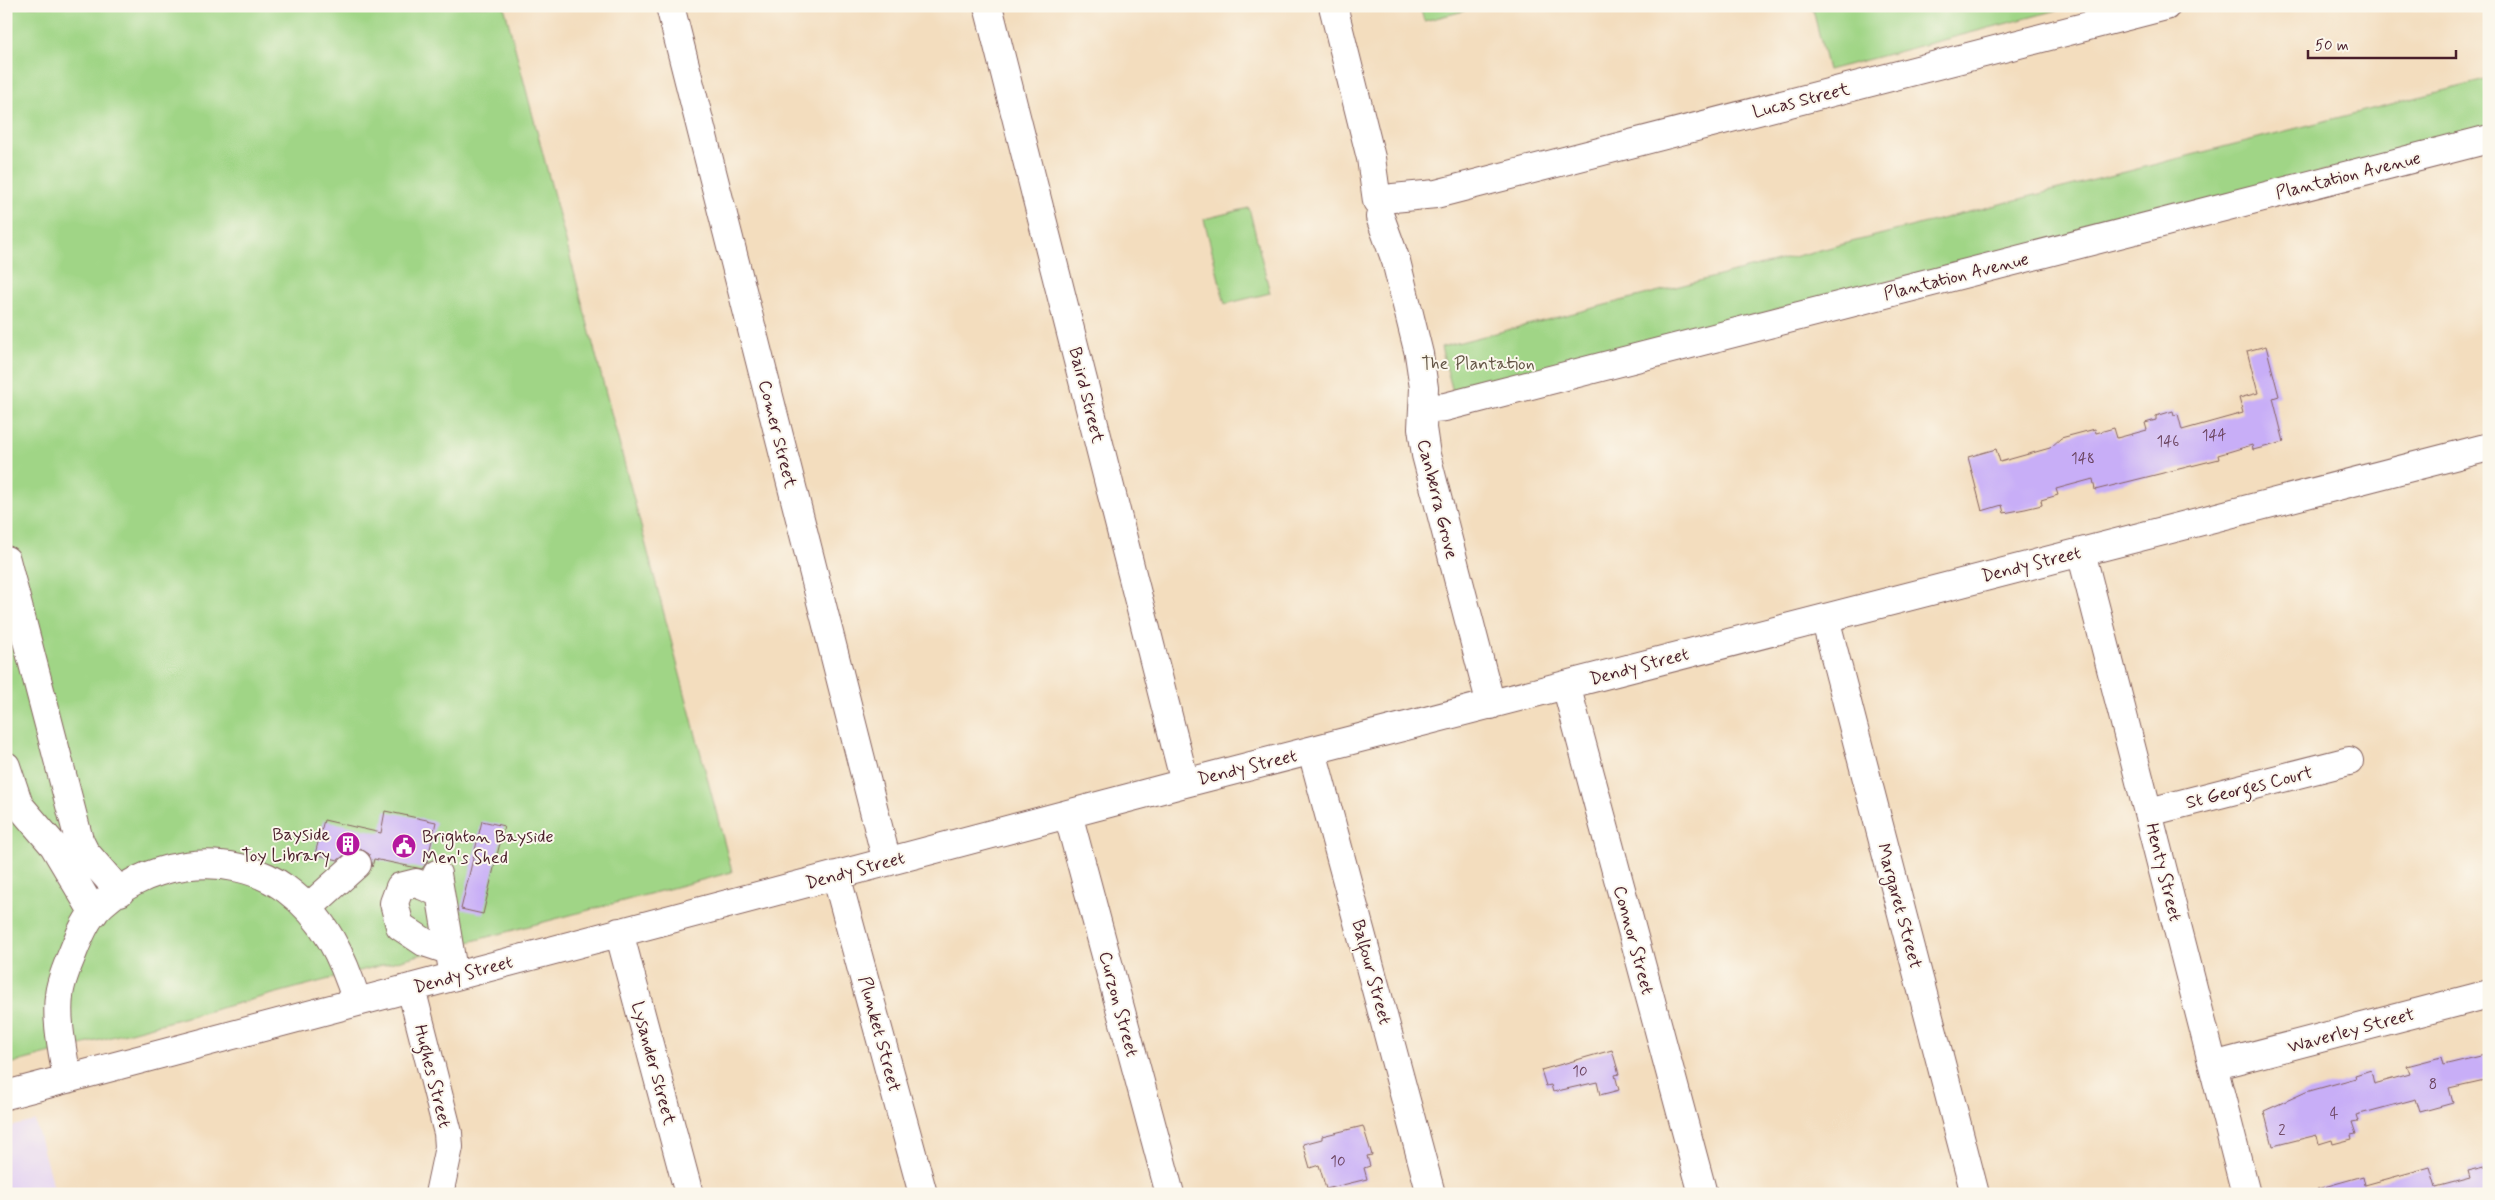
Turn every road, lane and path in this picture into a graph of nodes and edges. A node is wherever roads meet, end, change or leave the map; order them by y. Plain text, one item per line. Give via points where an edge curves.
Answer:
1 (670, 6) edge
2 (988, 6) edge
3 (1333, 6) edge
4 (2166, 6) edge
5 (2489, 139) edge
6 (1388, 207) junction
7 (1423, 410) junction
8 (2489, 447) edge
9 (2081, 552) junction
10 (6, 560) edge
11 (1825, 618) junction
12 (1566, 685) junction
13 (1491, 705) junction
14 (1312, 751) junction
15 (2349, 762) dead end
16 (6, 766) edge
17 (1185, 783) junction
18 (2149, 812) junction
19 (1068, 814) junction
20 (69, 848) junction
21 (887, 862) junction
22 (357, 864) dead end
23 (836, 875) junction
24 (120, 892) junction
25 (308, 908) junction
26 (94, 913) junction
27 (619, 932) junction
28 (448, 950) junction
29 (456, 976) junction
30 (411, 988) junction
31 (2489, 994) edge
32 (356, 1002) junction
33 (2213, 1066) junction
34 (67, 1079) junction
35 (6, 1095) edge
36 (439, 1194) edge
37 (689, 1194) edge
38 (923, 1194) edge
39 (1170, 1194) edge
40 (1431, 1194) edge
41 (1703, 1194) edge
42 (1975, 1194) edge
43 (2246, 1194) edge

1 - 21 street, Comer Street
2 - 17 street, Baird Street
3 - 6 street, Canberra Grove via 1371,158
4 - 6 street, Lucas Street
5 - 7 street, Plantation Avenue via 1476,400
6 - 7 street, Canberra Grove via 1396,261 1423,373
7 - 13 street, Canberra Grove via 1423,442
8 - 9 street, Dendy Street
9 - 11 street, Dendy Street
9 - 18 street, Henty Street
10 - 20 street
11 - 12 street, Dendy Street
11 - 42 street, Margaret Street
12 - 13 street, Dendy Street
12 - 41 street, Connor Street
13 - 14 street, Dendy Street
14 - 17 street, Dendy Street
14 - 40 street, Balfour Street
15 - 18 street, St Georges Court
16 - 20 street via 19,805
17 - 19 street, Dendy Street
18 - 33 street, Henty Street
19 - 21 street, Dendy Street
19 - 39 street, Curzon Street
20 - 24 street via 85,852
20 - 26 street
21 - 23 street, Dendy Street
22 - 25 street
23 - 27 street, Dendy Street
23 - 38 street, Plunket Street
24 - 25 street via 149,875 173,868 225,865 269,879
24 - 26 street
25 - 32 street via 330,934
26 - 34 street via 86,923 64,972 59,995 60,1035
27 - 29 street, Dendy Street
27 - 37 street, Lysander Street
28 - 28 street via 439,883 400,887 394,903 400,926 424,942
28 - 29 street
29 - 30 street, Dendy Street
30 - 32 street, Dendy Street
30 - 36 street, Hughes Street via 448,1132 449,1146
31 - 33 street, Waverley Street
32 - 34 street, Dendy Street
33 - 43 street, Henty Street
34 - 35 street, Dendy Street

